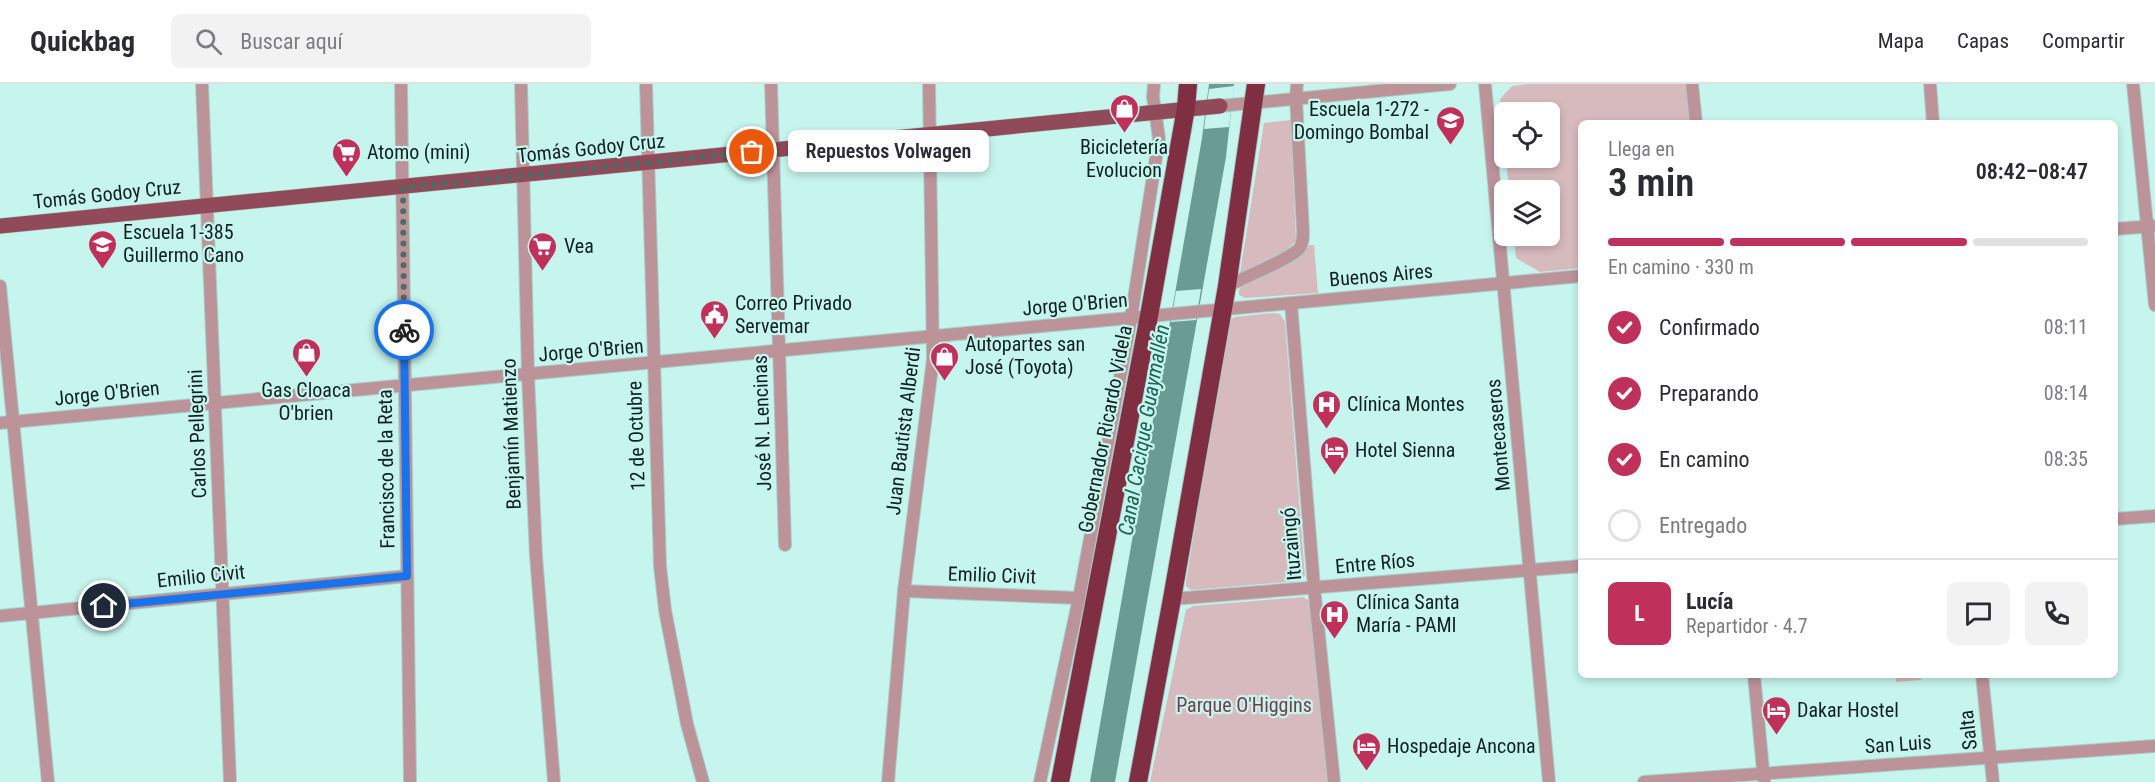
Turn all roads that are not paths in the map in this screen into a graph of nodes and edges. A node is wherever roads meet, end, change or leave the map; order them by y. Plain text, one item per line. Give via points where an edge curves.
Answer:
1 (202, 84) edge
2 (401, 84) edge
3 (521, 84) edge
4 (646, 84) edge
5 (771, 84) edge
6 (929, 84) edge
7 (1154, 84) edge
8 (1188, 84) edge
9 (1256, 84) edge
10 (1297, 84) edge
11 (1450, 84) edge
12 (1485, 84) edge
13 (1692, 84) edge
14 (1930, 84) edge
15 (2133, 84) edge
16 (1296, 98) junction
17 (1254, 103) junction
18 (1220, 106) joint
19 (1186, 108) junction
20 (1154, 111) junction
21 (1696, 120) edge
22 (1933, 120) edge
23 (930, 133) junction
24 (773, 150) junction
25 (648, 163) junction
26 (523, 176) junction
27 (403, 188) junction
28 (208, 205) junction
29 (0, 226) edge
30 (2151, 226) edge
31 (2118, 229) edge
32 (1578, 276) edge
33 (1505, 283) junction
34 (0, 286) edge
35 (1227, 286) junction
36 (1291, 303) junction
37 (2155, 305) edge
38 (1222, 309) junction
39 (1192, 312) joint
40 (1149, 316) junction
41 (1131, 318) junction
42 (933, 337) junction
43 (779, 352) junction
44 (653, 364) junction
45 (528, 375) junction
46 (405, 385) junction
47 (215, 402) junction
48 (13, 422) junction
49 (0, 423) edge
50 (2155, 516) edge
51 (2118, 519) edge
52 (785, 544) dead end
53 (1578, 566) edge
54 (1530, 570) junction
55 (407, 576) junction
56 (1314, 588) junction
57 (904, 591) junction
58 (223, 594) junction
59 (1079, 598) junction
60 (1172, 599) junction
61 (33, 613) junction
62 (0, 616) edge
63 (1754, 678) edge
64 (1982, 678) edge
65 (2155, 746) edge
66 (1990, 757) junction
67 (1764, 778) edge
68 (48, 782) edge
69 (230, 782) edge
70 (410, 782) edge
71 (554, 782) edge
72 (703, 782) edge
73 (888, 782) edge
74 (1040, 782) edge
75 (1060, 782) edge
76 (1138, 782) edge
77 (1334, 782) edge
78 (1549, 782) edge
79 (1644, 782) edge
80 (1993, 782) edge

1 - 28 street, Carlos Pellegrini
2 - 27 street, Francisco de la Reta
3 - 26 street, Benjamín Matienzo
4 - 25 street, 12 de Octubre
5 - 24 street, José N. Lencinas
6 - 23 street, Juan Bautista Alberdi
7 - 20 street
8 - 19 highway, Gobernador Ricardo Videla
9 - 17 highway
10 - 16 street
11 - 16 street
12 - 33 street, Montecaseros
13 - 21 street
14 - 22 street
15 - 30 street
16 - 17 street
16 - 35 street via 1302,244 1294,252
17 - 18 street
17 - 35 highway
18 - 19 main road, Tomás Godoy Cruz
19 - 20 main road, Tomás Godoy Cruz
19 - 40 highway, Gobernador Ricardo Videla
20 - 23 main road, Tomás Godoy Cruz
20 - 41 street via 1159,138
23 - 24 main road, Tomás Godoy Cruz
23 - 42 street, Juan Bautista Alberdi
24 - 25 main road, Tomás Godoy Cruz
24 - 43 street, José N. Lencinas
25 - 26 main road, Tomás Godoy Cruz
25 - 44 street, 12 de Octubre
26 - 27 main road, Tomás Godoy Cruz
26 - 45 street, Benjamín Matienzo
27 - 28 main road, Tomás Godoy Cruz
27 - 46 street, Francisco de la Reta
28 - 29 main road, Tomás Godoy Cruz
28 - 47 street, Carlos Pellegrini
30 - 31 street
30 - 37 street
32 - 33 street, Buenos Aires
33 - 36 street, Buenos Aires
33 - 54 street, Montecaseros
34 - 48 street
35 - 38 highway
36 - 38 street, Buenos Aires
36 - 56 street, Ituzaingó
38 - 39 street, Buenos Aires
38 - 60 highway
39 - 40 street, Jorge O'Brien
40 - 41 street, Jorge O'Brien
40 - 75 highway, Gobernador Ricardo Videla
41 - 42 street, Jorge O'Brien
41 - 59 street
42 - 43 street, Jorge O'Brien
42 - 57 street, Juan Bautista Alberdi
43 - 44 street, Jorge O'Brien
43 - 52 street, José N. Lencinas
44 - 45 street, Jorge O'Brien
44 - 72 street, 12 de Octubre via 665,610 687,724
45 - 46 street, Jorge O'Brien
45 - 71 street, Benjamín Matienzo via 536,556
46 - 47 street, Jorge O'Brien
46 - 55 street, Francisco de la Reta
47 - 48 street, Jorge O'Brien
47 - 58 street, Carlos Pellegrini
48 - 49 street, Jorge O'Brien
48 - 61 street
50 - 51 street
53 - 54 street, Entre Ríos
54 - 56 street, Entre Ríos
54 - 78 street, Montecaseros
55 - 58 street, Emilio Civit
55 - 70 street, Francisco de la Reta
56 - 60 street, Entre Ríos
56 - 77 street, Ituzaingó
57 - 59 street, Emilio Civit
57 - 73 street, Juan Bautista Alberdi
58 - 61 street, Emilio Civit
58 - 69 street, Carlos Pellegrini
59 - 74 street
60 - 76 highway
61 - 62 street, Emilio Civit
61 - 68 street
63 - 67 street
64 - 66 street, Salta
65 - 66 street, San Luis
66 - 67 street, San Luis
66 - 80 street, Salta
67 - 79 street, San Luis

